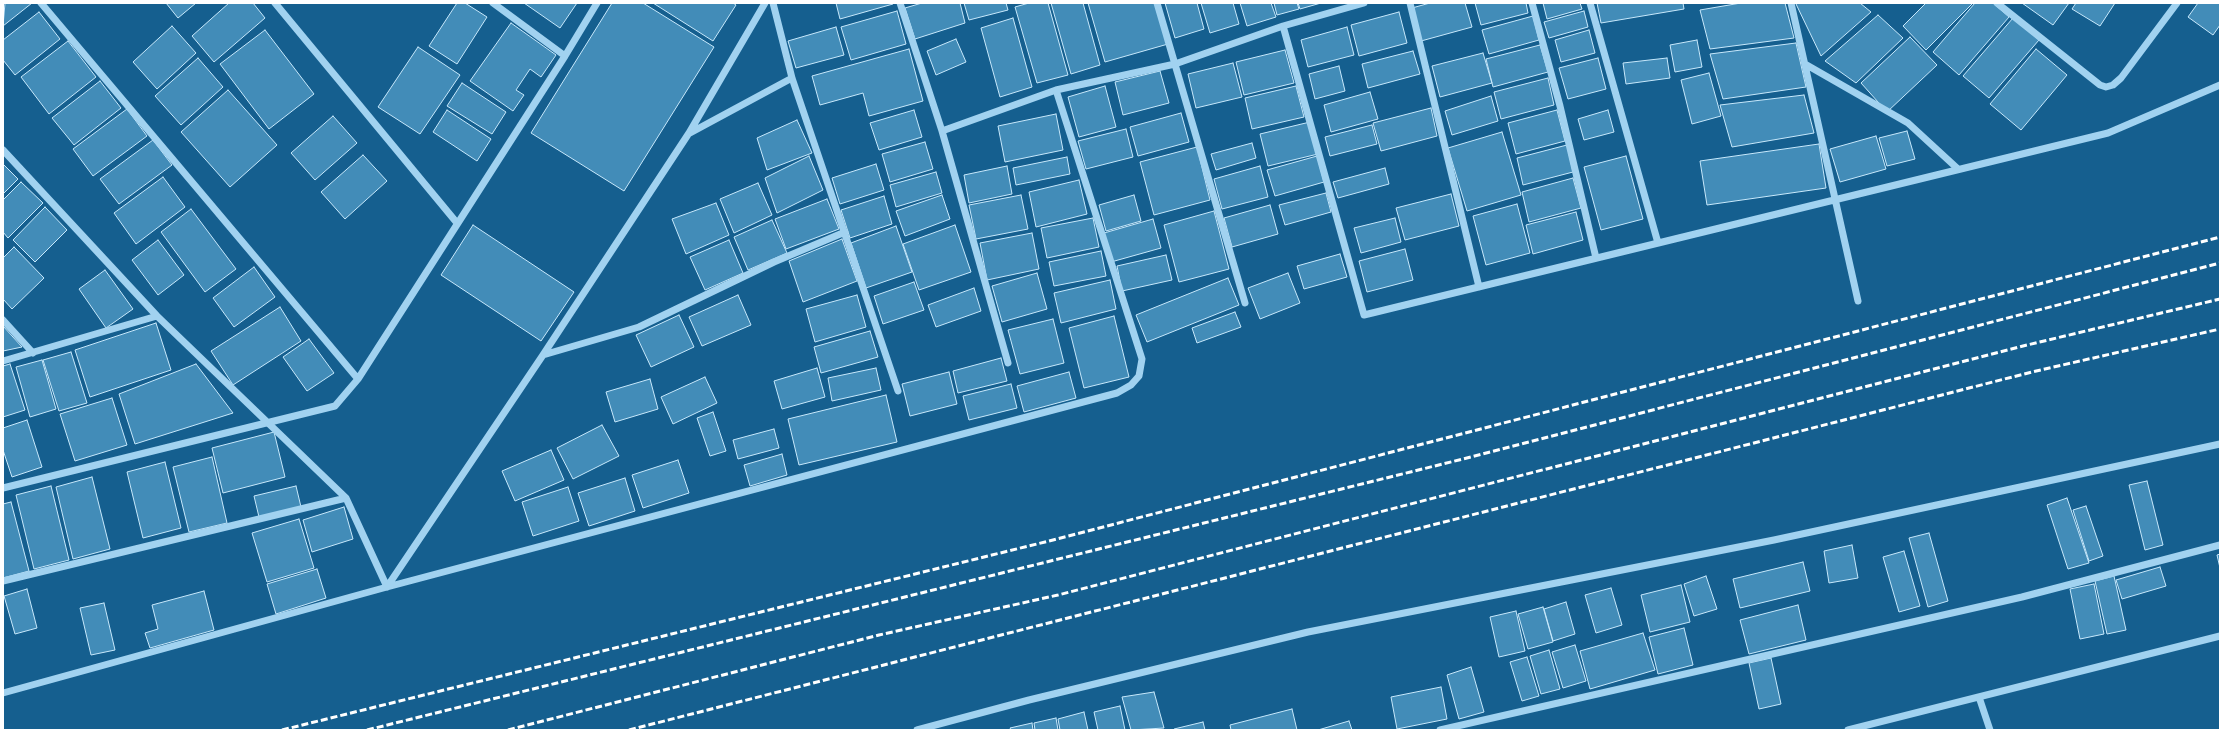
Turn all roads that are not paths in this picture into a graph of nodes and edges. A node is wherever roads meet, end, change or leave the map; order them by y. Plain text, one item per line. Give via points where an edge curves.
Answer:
1 (41, 3) edge
2 (275, 3) edge
3 (493, 3) edge
4 (597, 3) edge
5 (765, 3) edge
6 (773, 3) edge
7 (900, 3) edge
8 (1157, 3) edge
9 (1364, 3) edge
10 (1410, 3) edge
11 (1532, 3) edge
12 (1590, 3) edge
13 (1791, 3) edge
14 (1997, 3) edge
15 (2176, 3) edge
16 (1283, 26) junction
17 (565, 56) junction
18 (1175, 64) junction
19 (1805, 64) junction
20 (792, 78) junction
21 (2220, 85) edge
22 (1056, 90) junction
23 (942, 131) junction
24 (689, 133) junction
25 (3, 150) edge
26 (1958, 169) junction
27 (1835, 200) junction
28 (457, 224) junction
29 (845, 232) junction
30 (1658, 243) junction
31 (1596, 258) junction
32 (1479, 287) junction
33 (1858, 301) dead end
34 (1245, 303) dead end
35 (158, 316) junction
36 (3, 320) edge
37 (33, 353) junction
38 (543, 354) junction
39 (3, 360) edge
40 (1008, 363) dead end
41 (358, 379) junction
42 (898, 391) dead end
43 (267, 422) junction
44 (2220, 444) edge
45 (3, 488) edge
46 (346, 498) junction
47 (2220, 545) edge
48 (3, 581) edge
49 (387, 587) junction
50 (2220, 636) edge
51 (3, 693) edge
52 (1979, 696) junction
53 (917, 730) edge
54 (1440, 730) edge
55 (1848, 730) edge
56 (1990, 730) edge

1 - 41 street
2 - 28 street
3 - 17 street
4 - 17 street
5 - 24 street
6 - 20 street
7 - 23 street
8 - 18 street
9 - 16 street
10 - 32 street
11 - 31 street via 1560,106
12 - 30 street
13 - 19 street
14 - 15 street via 2100,85 2106,87 2121,78
16 - 18 street
16 - 32 street via 1364,315
17 - 28 street
18 - 22 street
18 - 34 street
19 - 26 street via 1908,123
19 - 27 street
20 - 24 street
20 - 29 street
21 - 26 street via 2108,132
22 - 23 street
22 - 49 street via 1142,359 1139,376 1131,385 1117,393
23 - 40 street
24 - 38 street
25 - 35 street
26 - 27 street
27 - 30 street
27 - 33 street
28 - 41 street
29 - 38 street via 774,262 640,326
29 - 42 street
30 - 31 street
31 - 32 street
35 - 37 street
35 - 43 street
36 - 37 street
37 - 39 street
38 - 49 street
41 - 43 street via 335,406
43 - 45 street
43 - 46 street
44 - 53 street via 1774,540 1308,632
46 - 48 street
46 - 49 street
47 - 54 street via 2022,597
49 - 51 street
50 - 52 street
52 - 55 street
52 - 56 street

